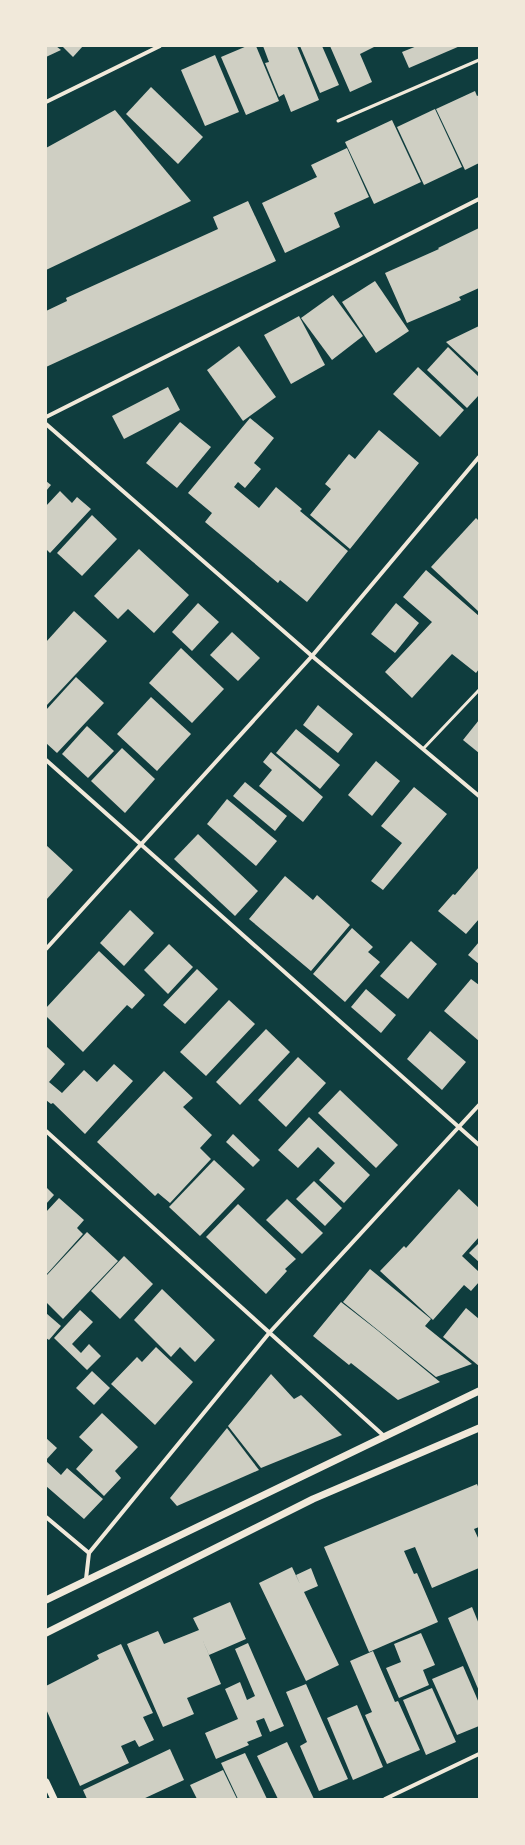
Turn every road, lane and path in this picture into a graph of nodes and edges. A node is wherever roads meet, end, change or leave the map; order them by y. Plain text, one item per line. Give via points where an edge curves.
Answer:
1 (160, 46) edge
2 (479, 60) edge
3 (46, 102) edge
4 (338, 121) dead end
5 (479, 199) edge
6 (46, 417) edge
7 (46, 424) edge
8 (479, 456) edge
9 (312, 656) junction
10 (479, 690) edge
11 (423, 749) junction
12 (46, 760) edge
13 (479, 796) edge
14 (140, 845) junction
15 (46, 949) edge
16 (479, 1105) edge
17 (459, 1128) junction
18 (46, 1130) edge
19 (479, 1145) edge
20 (270, 1332) junction
21 (479, 1391) edge
22 (479, 1428) edge
23 (384, 1436) junction
24 (46, 1517) edge
25 (89, 1553) junction
26 (86, 1579) junction
27 (46, 1600) edge
28 (46, 1633) edge
29 (479, 1754) edge
30 (46, 1782) edge
31 (54, 1799) edge
32 (385, 1799) edge

1 - 3 street
2 - 4 lane
5 - 6 street
7 - 9 street
8 - 9 street
9 - 11 street
9 - 14 street
10 - 11 lane
11 - 13 street
12 - 14 street
14 - 15 street
14 - 17 street
16 - 17 street
17 - 19 street
17 - 20 street
18 - 20 street
20 - 23 street
20 - 25 street
21 - 23 street
22 - 28 street via 313,1499
23 - 26 street
24 - 25 street
25 - 26 street
26 - 27 street
29 - 32 street
30 - 31 street

